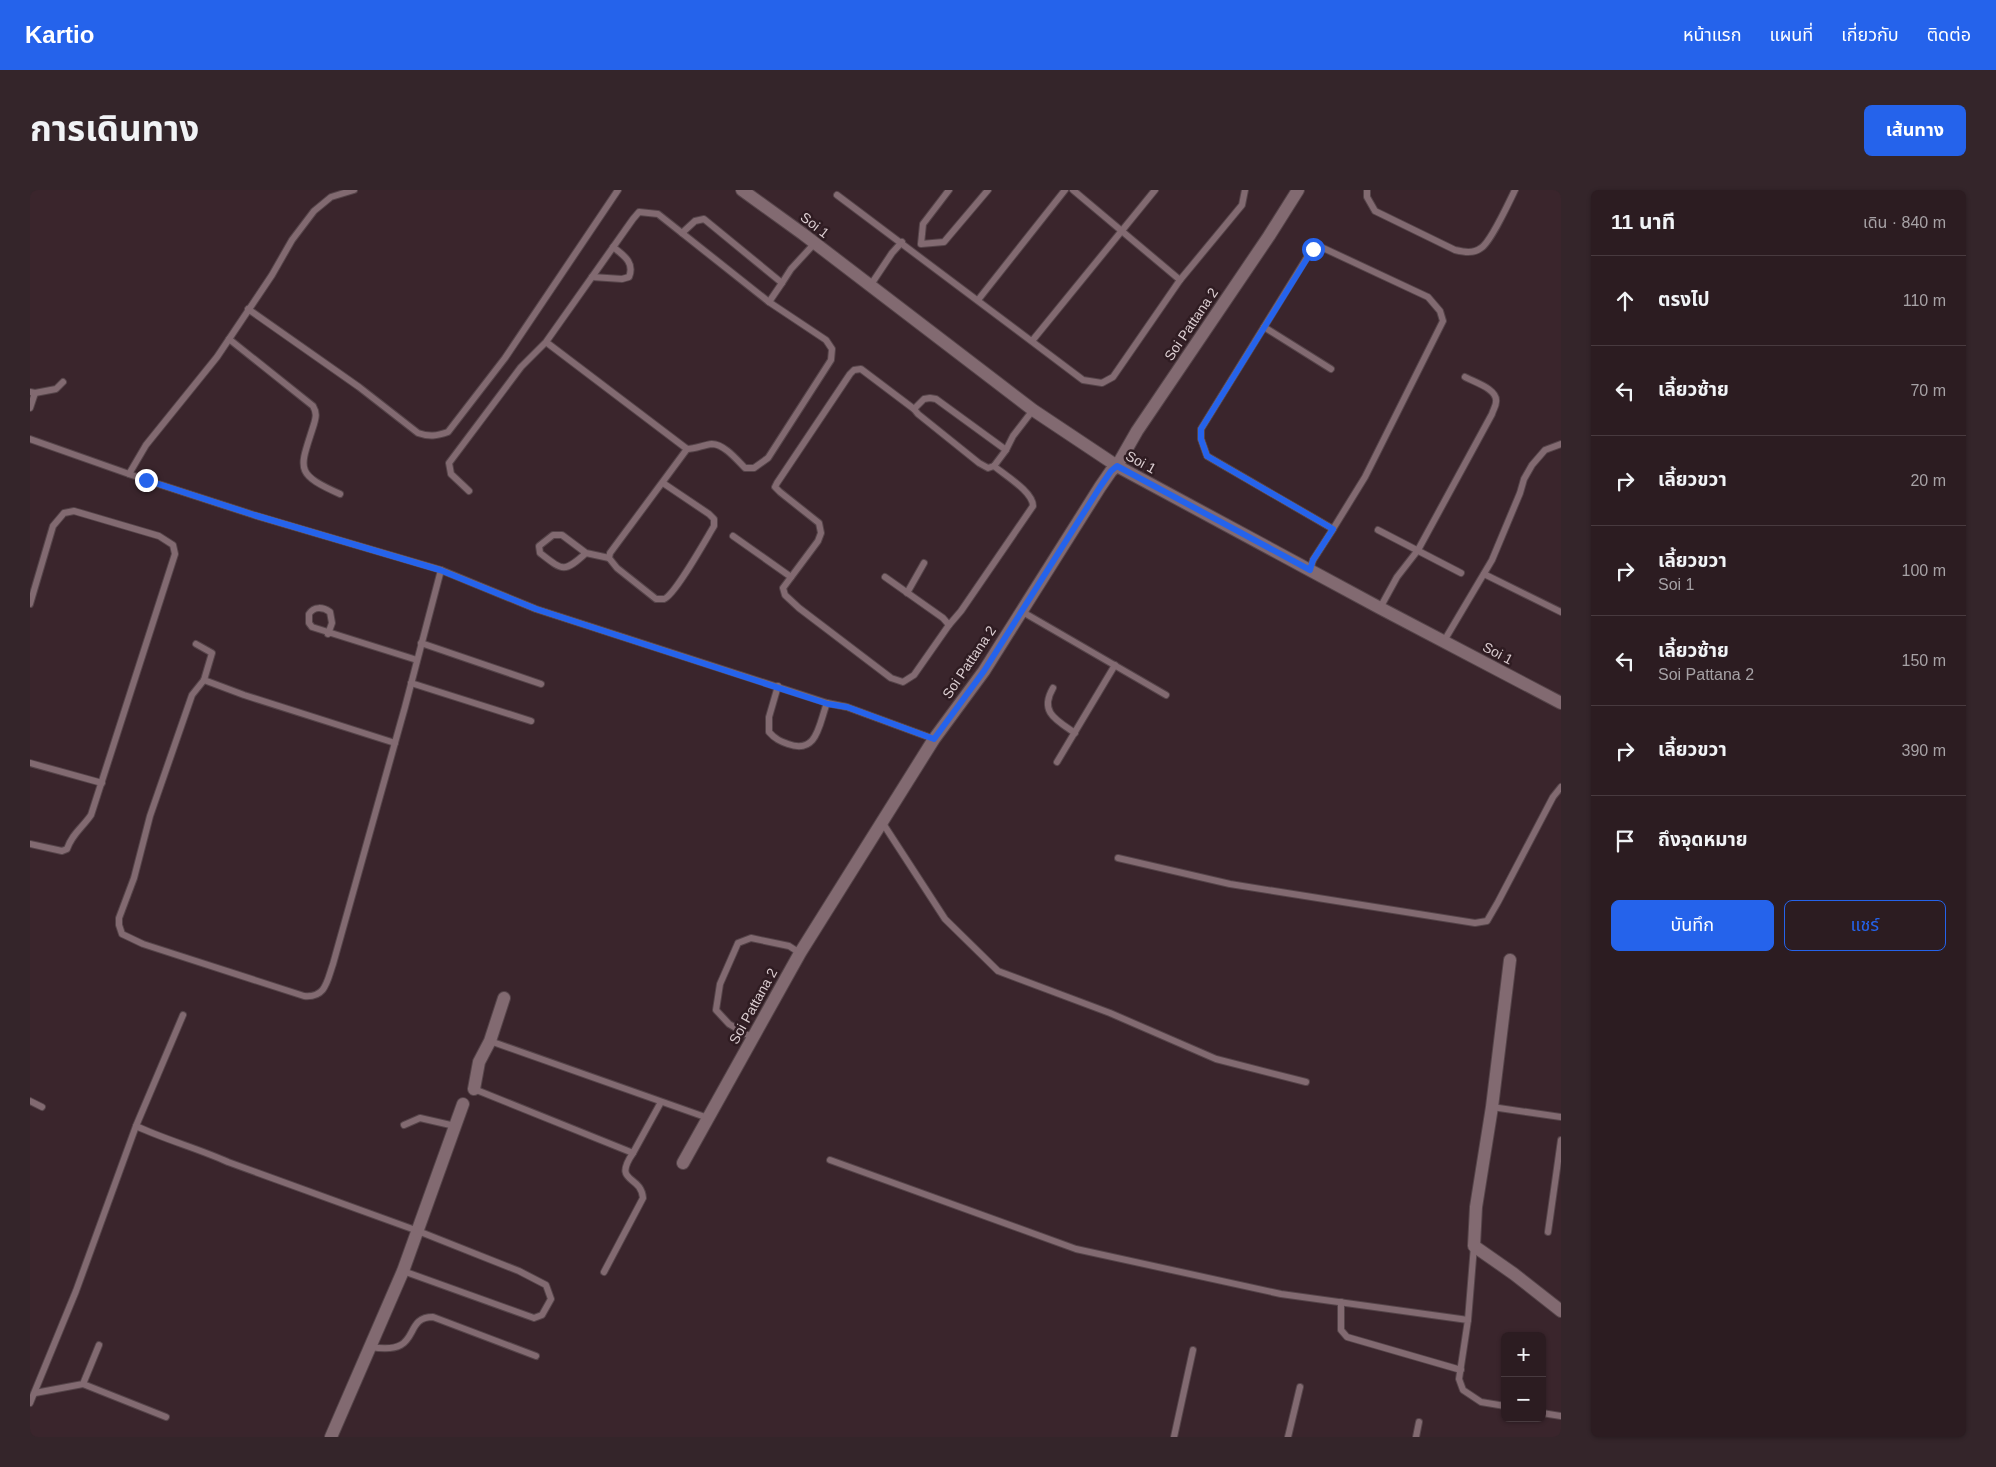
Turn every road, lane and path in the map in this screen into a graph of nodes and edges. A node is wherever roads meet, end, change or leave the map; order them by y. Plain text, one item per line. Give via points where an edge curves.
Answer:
1 (354, 190) edge
2 (618, 190) edge
3 (742, 190) edge
4 (949, 190) edge
5 (988, 190) edge
6 (1065, 190) edge
7 (1073, 190) edge
8 (1155, 190) edge
9 (1245, 190) edge
10 (1298, 190) edge
11 (1367, 190) edge
12 (1515, 190) edge
13 (838, 195) dead end
14 (1122, 231) junction
15 (682, 233) junction
16 (902, 242) junction
17 (814, 244) junction
18 (921, 244) junction
19 (613, 247) junction
20 (914, 253) junction
21 (592, 277) junction
22 (1180, 280) junction
23 (782, 284) junction
24 (870, 286) junction
25 (978, 300) junction
26 (769, 302) junction
27 (248, 310) junction
28 (1264, 327) junction
29 (229, 339) junction
30 (1032, 341) junction
31 (546, 342) junction
32 (1331, 369) dead end
33 (1465, 377) dead end
34 (63, 382) dead end
35 (33, 393) edge
36 (30, 407) edge
37 (914, 409) junction
38 (1034, 410) junction
39 (30, 439) edge
40 (1561, 444) edge
41 (687, 449) junction
42 (1006, 450) junction
43 (994, 466) junction
44 (1117, 466) junction
45 (129, 474) junction
46 (663, 483) junction
47 (469, 491) dead end
48 (340, 494) dead end
49 (1333, 529) junction
50 (1378, 530) dead end
51 (733, 536) dead end
52 (1418, 550) junction
53 (586, 553) junction
54 (609, 558) junction
55 (924, 563) dead end
56 (440, 570) junction
57 (1310, 570) junction
58 (1461, 573) dead end
59 (1484, 574) junction
60 (791, 577) junction
61 (884, 577) dead end
62 (907, 593) junction
63 (30, 604) edge
64 (1380, 608) junction
65 (1021, 611) junction
66 (1561, 612) edge
67 (949, 625) junction
68 (328, 634) junction
69 (1444, 641) junction
70 (421, 643) junction
71 (196, 644) dead end
72 (417, 660) junction
73 (1115, 665) junction
74 (204, 680) junction
75 (411, 682) junction
76 (540, 684) dead end
77 (778, 686) junction
78 (1053, 688) dead end
79 (1166, 695) dead end
80 (1561, 703) edge
81 (828, 704) junction
82 (531, 721) dead end
83 (1075, 732) junction
84 (934, 739) junction
85 (395, 743) junction
86 (1057, 762) dead end
87 (30, 763) edge
88 (102, 782) junction
89 (1561, 787) edge
90 (882, 822) junction
91 (30, 844) edge
92 (1118, 858) dead end
93 (800, 953) junction
94 (1510, 960) dead end
95 (504, 998) dead end
96 (183, 1015) dead end
97 (752, 1038) junction
98 (490, 1041) junction
99 (1306, 1082) dead end
100 (474, 1089) joint
101 (30, 1101) edge
102 (661, 1102) junction
103 (463, 1104) dead end
104 (42, 1106) dead end
105 (1492, 1108) junction
106 (703, 1116) junction
107 (1561, 1117) edge
108 (404, 1125) dead end
109 (136, 1126) junction
110 (456, 1126) junction
111 (1561, 1140) edge
112 (633, 1153) junction
113 (830, 1160) dead end
114 (683, 1163) dead end
115 (418, 1231) junction
116 (1548, 1232) dead end
117 (1474, 1246) junction
118 (402, 1271) junction
119 (604, 1272) dead end
120 (1341, 1302) junction
121 (1561, 1311) edge
122 (1468, 1320) junction
123 (99, 1345) dead end
124 (371, 1347) junction
125 (1193, 1350) dead end
126 (536, 1356) dead end
127 (1460, 1370) junction
128 (83, 1384) junction
129 (1300, 1387) dead end
130 (34, 1393) junction
131 (30, 1403) edge
132 (1501, 1405) edge
133 (1546, 1414) edge
134 (1561, 1416) edge
135 (166, 1417) dead end
136 (1419, 1422) dead end
137 (331, 1437) edge
138 (1174, 1437) edge
139 (1288, 1437) edge
140 (1416, 1437) edge

1 - 27 lane via 330,196 314,211
2 - 27 lane via 505,358 448,432 438,436 418,433 359,387
3 - 17 street, Soi 1
4 - 18 lane via 923,224
5 - 18 lane via 944,242
6 - 25 lane
7 - 14 lane
8 - 14 lane
9 - 22 lane via 1242,205
10 - 44 street, Soi Pattana 2 via 1136,431
11 - 12 lane via 1375,211 1463,252 1472,252 1485,245
13 - 16 lane
14 - 22 lane
14 - 30 lane
15 - 19 lane via 658,214 639,212
15 - 23 lane via 695,221 704,219
15 - 26 lane
16 - 20 lane
16 - 24 lane
17 - 23 lane
17 - 24 street, Soi 1
18 - 20 lane
19 - 21 lane
19 - 21 lane via 629,261 629,277
20 - 25 lane
21 - 31 lane
22 - 30 lane via 1113,377 1102,383 1083,380
23 - 26 lane
24 - 38 street, Soi 1
25 - 30 lane
26 - 41 lane via 826,340 832,348 831,360 762,464 745,468 721,447 712,444
27 - 29 lane
28 - 32 lane
28 - 49 lane via 1201,429 1201,439 1207,456
28 - 49 lane via 1313,249 1321,247 1428,297 1440,311 1443,321 1365,477
29 - 45 lane via 146,446
29 - 48 lane via 313,406 317,415 303,467 316,483
31 - 41 lane
31 - 47 lane via 521,367 449,463 450,474
33 - 52 lane via 1492,391 1496,401
34 - 35 lane via 56,389
35 - 36 lane
37 - 42 lane via 924,398 936,399
37 - 43 lane via 979,463 988,468
37 - 60 lane via 861,369 850,374 775,487 819,523 820,528 818,541
38 - 42 lane
38 - 44 street, Soi 1
39 - 45 lane
40 - 59 lane via 1545,450 1532,465
41 - 46 lane
42 - 43 lane
43 - 67 lane via 1029,494 1033,506
44 - 57 street, Soi 1
44 - 65 street, Soi Pattana 2 via 1100,487
45 - 56 lane
46 - 54 lane via 616,542
46 - 54 lane via 714,519 714,526 674,588 664,599 656,599
49 - 57 lane
50 - 52 lane
51 - 60 lane
52 - 58 lane
52 - 64 lane via 1397,577
53 - 53 lane via 557,534 539,546 540,553 564,568 572,566
53 - 54 lane
55 - 62 lane
56 - 70 lane
56 - 77 lane via 536,609
57 - 64 street, Soi 1
59 - 66 lane
59 - 69 lane
60 - 67 lane via 783,588 785,595 891,678 902,682 914,675
61 - 62 lane
62 - 67 lane
63 - 88 lane via 53,526 64,513 74,512 159,536 173,545 175,554
64 - 69 street, Soi 1
65 - 73 lane
65 - 84 street, Soi Pattana 2 via 984,671
68 - 68 lane via 312,628 309,623 309,614 314,609 330,612 332,623
68 - 72 lane
69 - 80 street, Soi 1
70 - 72 lane
70 - 76 lane
71 - 74 lane via 212,653
72 - 75 lane
73 - 79 lane
73 - 83 lane
74 - 85 lane
74 - 85 lane via 192,695 119,918 122,934 143,944 304,996 317,996 323,991 333,964
75 - 82 lane
75 - 85 lane
77 - 81 lane
77 - 81 lane via 769,717 769,732 774,739 796,747 810,744 815,738
78 - 83 lane via 1047,703 1049,711 1054,719
81 - 84 lane via 847,707
83 - 86 lane
84 - 90 street, Soi Pattana 2
87 - 88 lane
88 - 91 lane via 91,815 74,834 67,849 62,851
89 - 92 lane via 1487,921 1475,923 1230,884
90 - 93 street, Soi Pattana 2
90 - 99 lane via 945,919 998,970 1110,1013 1216,1059
93 - 97 street, Soi Pattana 2
93 - 97 lane via 790,946 751,938 738,943 720,984 716,1010 729,1024
94 - 105 street
95 - 98 street
96 - 109 lane
97 - 106 street, Soi Pattana 2
98 - 100 street via 478,1062
98 - 102 lane
100 - 112 lane
101 - 104 lane
102 - 106 lane
102 - 112 lane
103 - 110 street
105 - 107 lane
105 - 117 street via 1476,1207
106 - 114 street, Soi Pattana 2
108 - 110 lane via 420,1118
109 - 115 lane
109 - 130 lane via 76,1291
110 - 115 street
111 - 116 lane
112 - 119 lane via 624,1169 643,1198
113 - 120 lane via 1076,1249 1280,1294
115 - 118 street
115 - 118 lane via 519,1271 546,1286 550,1300 542,1316 534,1318
117 - 121 street
117 - 122 lane
118 - 124 street
120 - 122 lane
120 - 127 lane via 1341,1330 1344,1335
122 - 127 lane
123 - 128 lane
124 - 126 lane via 394,1349 403,1345 419,1319 433,1317
124 - 137 street
125 - 138 lane
127 - 132 lane via 1463,1390 1480,1402
128 - 130 lane
128 - 135 lane
129 - 139 lane
130 - 131 lane
133 - 134 lane
136 - 140 lane

